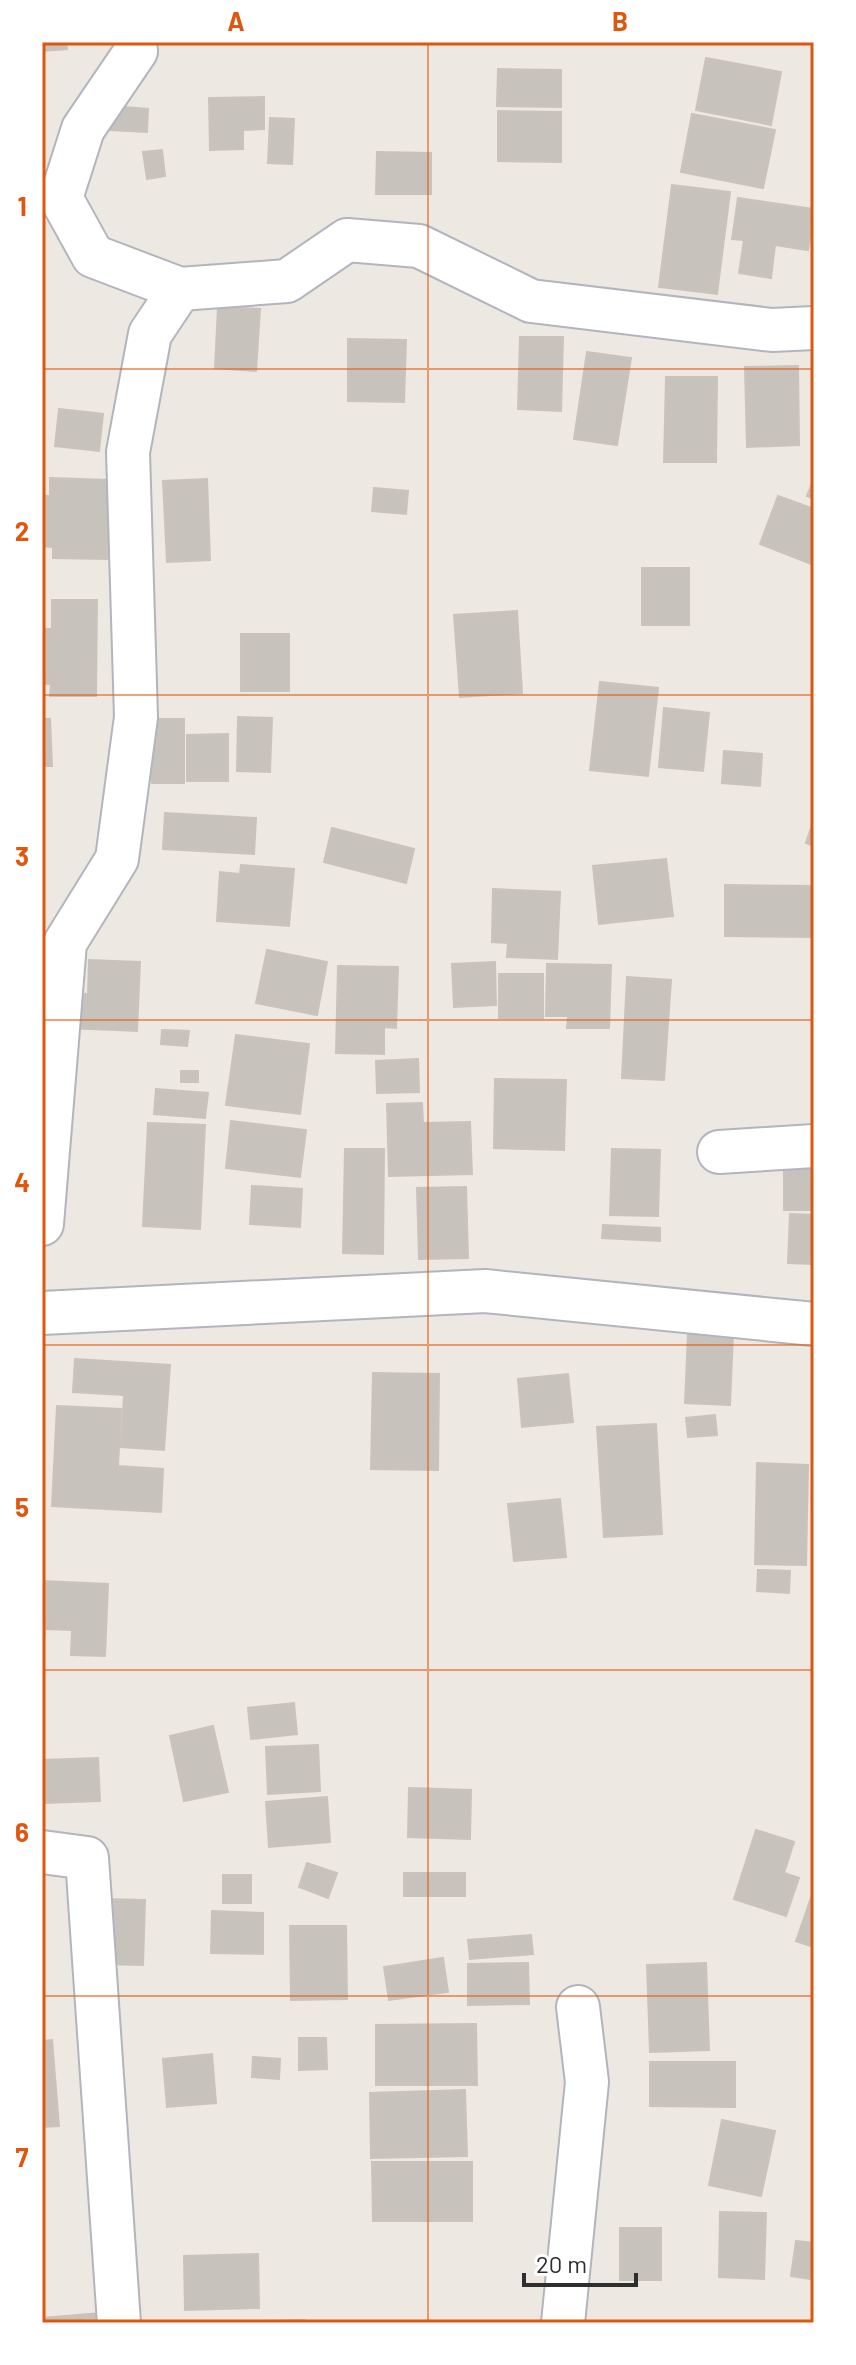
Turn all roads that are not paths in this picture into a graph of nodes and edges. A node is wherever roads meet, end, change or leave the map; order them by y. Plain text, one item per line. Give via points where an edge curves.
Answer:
1 (135, 42) edge
2 (180, 289) junction
3 (814, 328) edge
4 (814, 1146) edge
5 (719, 1152) dead end
6 (42, 1224) edge
7 (42, 1313) edge
8 (814, 1324) edge
9 (42, 1852) edge
10 (578, 2007) dead end
11 (119, 2323) edge
12 (563, 2323) edge

1 - 2 street via 136,51 83,129 61,198 93,256
2 - 3 street via 287,281 347,240 419,246 531,301 772,330
2 - 6 street via 150,334 128,452 136,717 117,859 65,943
4 - 5 street
7 - 8 street via 485,1291
9 - 11 street via 87,1858
10 - 12 street via 587,2082

